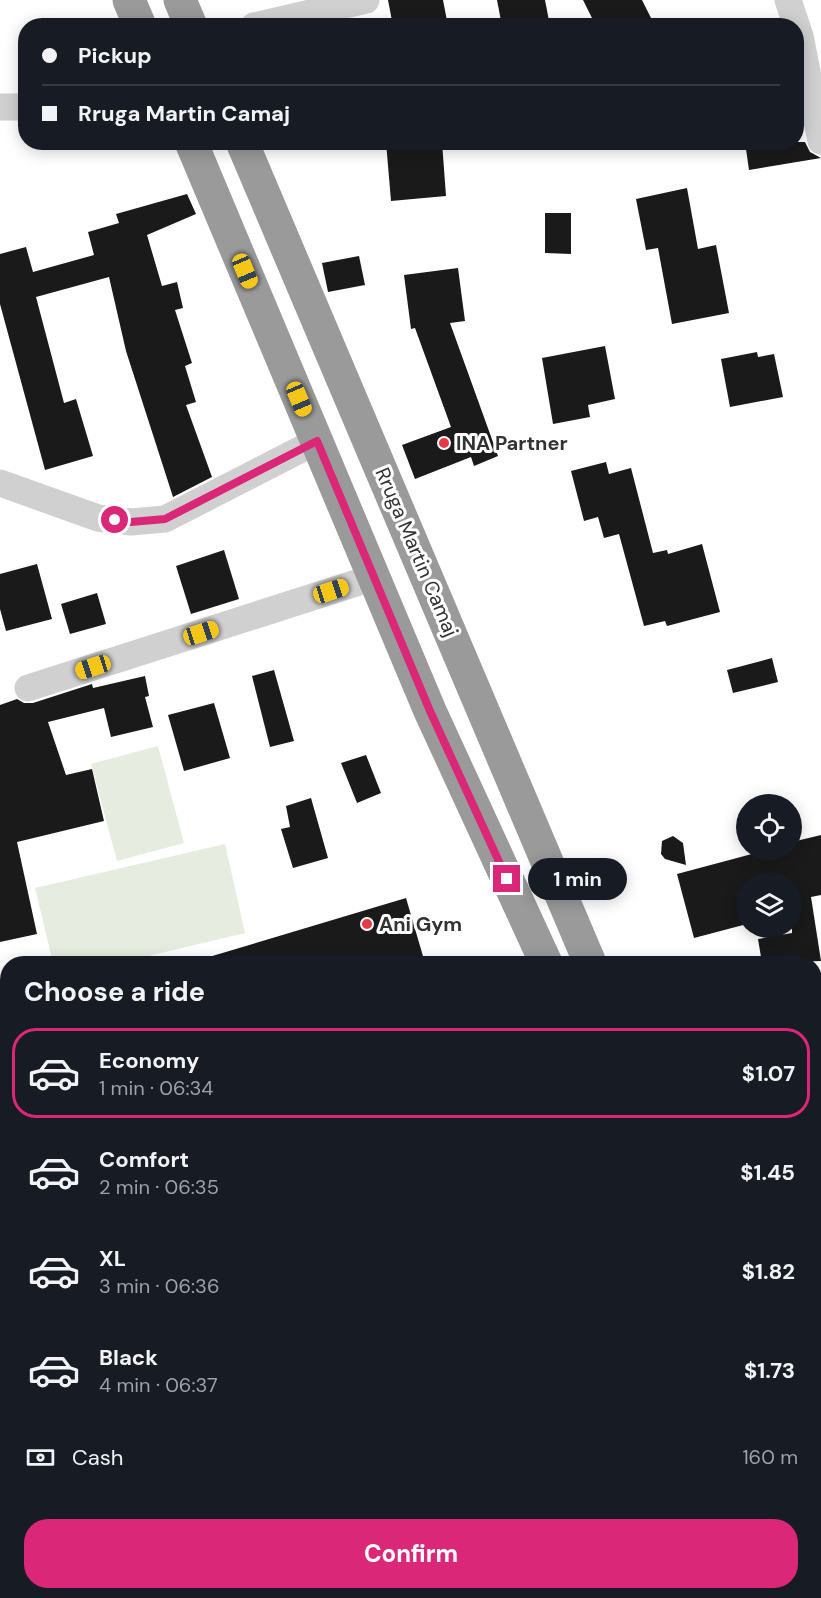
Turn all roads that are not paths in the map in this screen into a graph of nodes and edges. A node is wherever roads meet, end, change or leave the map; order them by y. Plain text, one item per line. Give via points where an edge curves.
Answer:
1 (129, 0) edge
2 (180, 0) edge
3 (366, 0) edge
4 (788, 0) edge
5 (137, 18) edge
6 (188, 18) edge
7 (288, 18) edge
8 (794, 18) edge
9 (804, 56) edge
10 (0, 107) edge
11 (18, 108) edge
12 (821, 141) edge
13 (194, 150) edge
14 (245, 150) edge
15 (317, 441) junction
16 (0, 483) edge
17 (375, 577) junction
18 (28, 688) dead end
19 (543, 956) edge
20 (587, 956) edge

1 - 5 highway
2 - 6 highway
3 - 7 street
4 - 8 street
9 - 12 street
10 - 11 street
13 - 15 highway
14 - 20 highway, Rruga Martin Camaj
15 - 16 street via 165,519 131,522 98,518
15 - 17 highway
17 - 18 street
17 - 19 highway via 430,711

